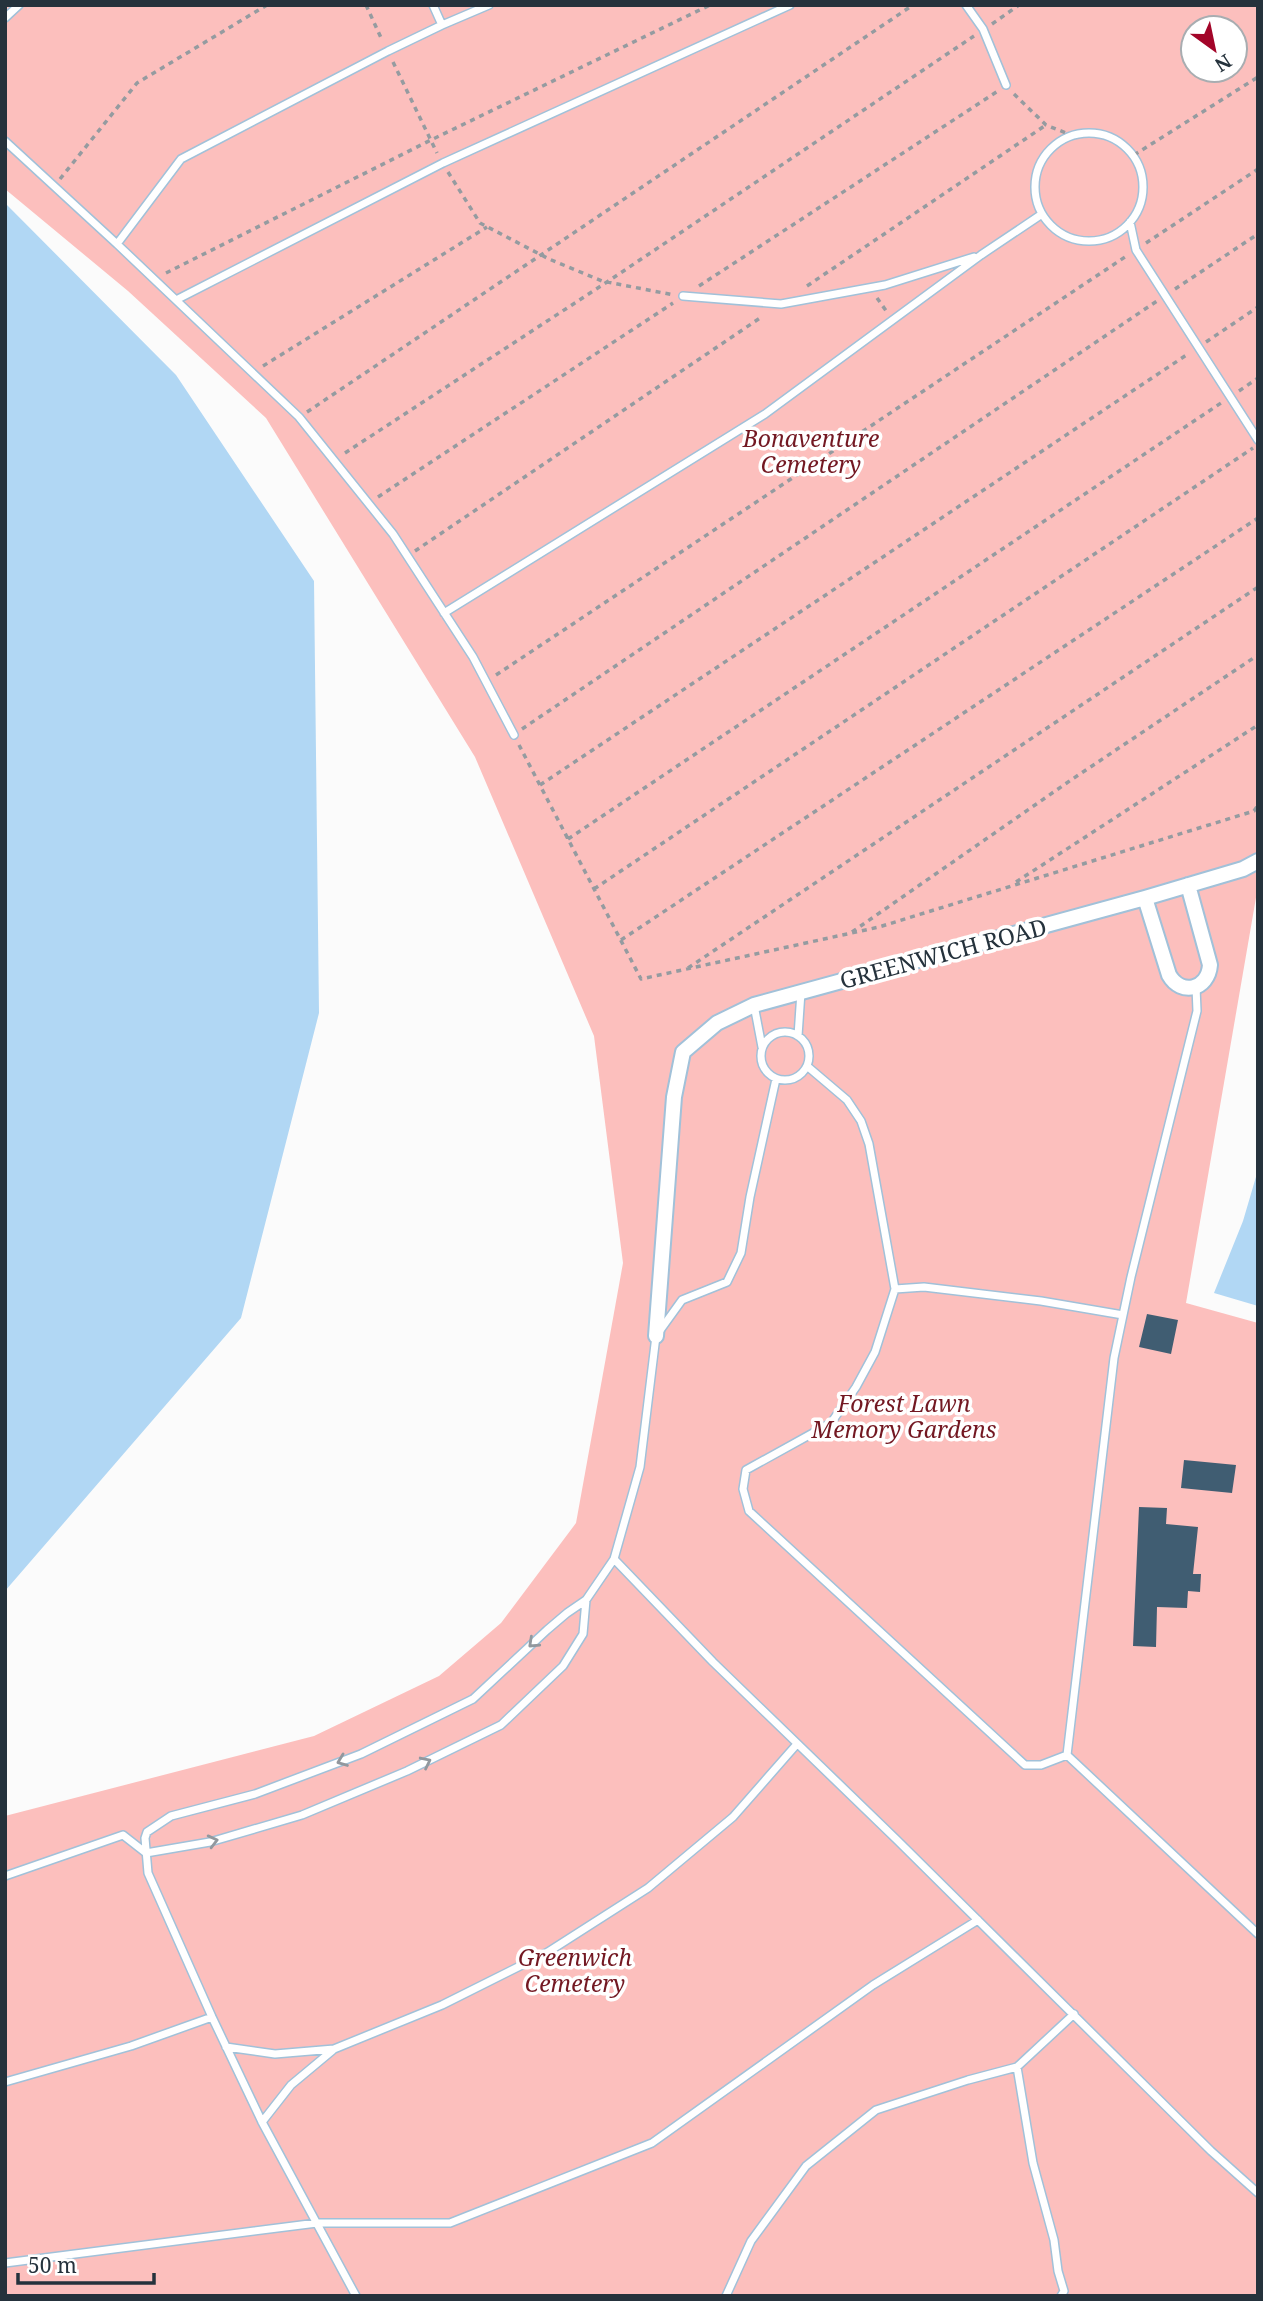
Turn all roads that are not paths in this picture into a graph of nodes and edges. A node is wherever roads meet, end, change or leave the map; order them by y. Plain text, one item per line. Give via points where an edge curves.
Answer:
1 (19, 5) edge
2 (433, 5) edge
3 (489, 5) edge
4 (790, 5) edge
5 (966, 5) edge
6 (5, 18) edge
7 (442, 25) junction
8 (1006, 86) road end
9 (5, 141) edge
10 (1042, 214) junction
11 (1130, 222) junction
12 (117, 244) junction
13 (981, 255) junction
14 (684, 296) road end
15 (176, 300) junction
16 (1258, 440) edge
17 (444, 613) junction
18 (514, 735) road end
19 (1258, 861) edge
20 (1188, 886) junction
21 (1146, 898) junction
22 (1196, 987) junction
23 (801, 992) junction
24 (754, 1005) junction
25 (798, 1036) junction
26 (762, 1047) junction
27 (807, 1066) junction
28 (776, 1079) junction
29 (895, 1289) junction
30 (1123, 1315) junction
31 (656, 1336) junction
32 (614, 1559) junction
33 (586, 1600) junction
34 (797, 1744) junction
35 (1067, 1755) junction
36 (146, 1853) junction
37 (5, 1876) edge
38 (978, 1920) junction
39 (1258, 1934) edge
40 (1074, 2014) junction
41 (212, 2017) junction
42 (226, 2047) junction
43 (334, 2049) junction
44 (1017, 2067) junction
45 (5, 2082) edge
46 (262, 2122) junction
47 (1258, 2193) edge
48 (317, 2223) junction
49 (5, 2263) edge
50 (1064, 2294) edge
51 (356, 2296) edge
52 (726, 2296) edge

1 - 6 lane
2 - 7 lane
3 - 7 lane
4 - 15 lane via 443,163
5 - 8 lane via 983,30
7 - 12 lane via 181,159
9 - 12 lane
10 - 11 lane via 1064,235 1082,241 1116,234
10 - 11 lane via 1035,192 1043,158 1071,135 1096,132 1123,144 1142,171 1140,207
10 - 13 lane
11 - 16 lane via 1136,250
12 - 15 lane
13 - 14 lane via 870,288 780,304
13 - 17 lane via 765,414
15 - 17 lane via 299,417 368,503
17 - 18 lane
19 - 20 street, GREENWICH ROAD
20 - 21 street, GREENWICH ROAD
20 - 22 street via 1210,965 1206,978
21 - 22 street via 1168,975 1183,988
21 - 23 street, GREENWICH ROAD
22 - 30 lane via 1197,1011
23 - 24 street, GREENWICH ROAD
23 - 25 lane
24 - 26 lane
24 - 31 street, GREENWICH ROAD via 717,1023 683,1052 674,1097
25 - 26 lane via 778,1033
25 - 27 lane via 808,1049
26 - 28 lane via 762,1064
27 - 28 lane via 796,1078
27 - 29 lane via 847,1100 861,1121
28 - 31 lane via 741,1253 727,1282 682,1300
29 - 30 lane via 924,1287
29 - 35 lane via 875,1352 831,1423 746,1470 743,1489 749,1511 1025,1765 1041,1765
30 - 35 lane
31 - 32 lane via 640,1467
32 - 33 lane
32 - 34 lane
33 -> 36 lane via 473,1699 361,1754 255,1794 171,1816 147,1832
36 -> 33 lane via 210,1842 302,1815 501,1725 563,1666 583,1634
34 - 38 lane
34 - 43 lane via 733,1817 648,1888 548,1952 442,2005
35 - 39 lane
36 - 37 lane via 123,1835
36 - 41 lane via 148,1873
38 - 40 lane
38 - 48 lane via 873,1985 652,2143 450,2223
40 - 44 lane
40 - 47 lane
41 - 42 lane
41 - 45 lane
42 - 43 lane via 275,2054
42 - 46 lane
43 - 46 lane via 291,2085
44 - 50 lane via 1033,2163
44 - 52 lane via 876,2110 806,2165 751,2241
46 - 48 lane
48 - 49 lane
48 - 51 lane

